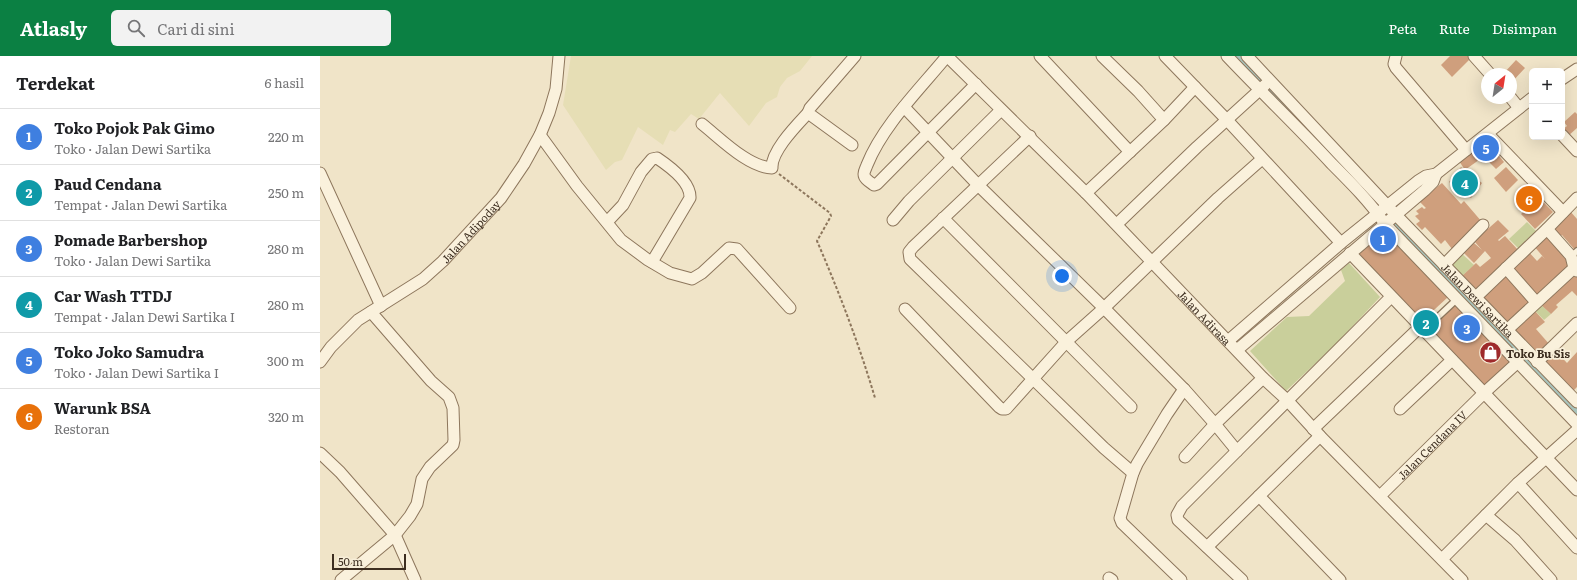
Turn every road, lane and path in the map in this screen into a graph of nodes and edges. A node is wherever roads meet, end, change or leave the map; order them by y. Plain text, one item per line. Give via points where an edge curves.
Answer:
1 (559, 56) edge
2 (855, 56) edge
3 (947, 56) edge
4 (1040, 56) edge
5 (1102, 56) edge
6 (1165, 56) edge
7 (1227, 56) edge
8 (1247, 56) edge
9 (1396, 56) edge
10 (1474, 56) edge
11 (1485, 68) edge
12 (1577, 69) edge
13 (1565, 77) edge
14 (1269, 81) junction
15 (976, 84) junction
16 (1195, 87) junction
17 (1260, 90) junction
18 (1517, 100) edge
19 (1528, 103) edge
20 (904, 107) junction
21 (1001, 110) junction
22 (808, 113) junction
23 (1164, 120) junction
24 (1227, 120) junction
25 (702, 124) dead end
26 (929, 132) junction
27 (1488, 134) junction
28 (540, 135) junction
29 (1030, 136) junction
30 (1565, 138) edge
31 (852, 145) dead end
32 (1466, 150) junction
33 (1577, 151) edge
34 (1130, 152) junction
35 (953, 158) junction
36 (1262, 159) junction
37 (772, 168) junction
38 (320, 174) edge
39 (1436, 174) junction
40 (979, 186) junction
41 (1086, 193) junction
42 (1576, 201) edge
43 (1388, 206) junction
44 (1563, 212) junction
45 (1378, 213) junction
46 (1396, 215) junction
47 (943, 218) junction
48 (893, 220) dead end
49 (607, 222) junction
50 (1117, 224) junction
51 (1385, 224) junction
52 (1483, 225) dead end
53 (1547, 229) junction
54 (1341, 243) junction
55 (1350, 253) junction
56 (1574, 254) edge
57 (1151, 261) junction
58 (652, 262) junction
59 (1444, 265) junction
60 (1506, 268) junction
61 (1576, 270) edge
62 (1391, 297) junction
63 (1476, 297) junction
64 (1456, 300) junction
65 (1536, 302) junction
66 (381, 306) junction
67 (790, 308) dead end
68 (1104, 308) junction
69 (905, 309) dead end
70 (371, 312) junction
71 (1577, 323) edge
72 (1422, 329) junction
73 (1507, 330) junction
74 (1067, 341) junction
75 (1228, 341) junction
76 (1237, 350) junction
77 (1452, 360) junction
78 (320, 362) edge
79 (1518, 362) junction
80 (1537, 362) junction
81 (1263, 378) junction
82 (1034, 379) junction
83 (1184, 389) junction
84 (1484, 393) junction
85 (1575, 396) edge
86 (875, 398) dead end
87 (1287, 400) junction
88 (1131, 407) dead end
89 (1400, 409) dead end
90 (1215, 424) junction
91 (1577, 424) edge
92 (1577, 430) edge
93 (1317, 433) junction
94 (1237, 451) junction
95 (320, 453) edge
96 (1185, 457) dead end
97 (1547, 458) junction
98 (1133, 473) junction
99 (1518, 483) junction
100 (1577, 490) edge
101 (1259, 496) junction
102 (1380, 496) junction
103 (1486, 515) junction
104 (395, 535) junction
105 (1207, 547) junction
106 (1577, 548) edge
107 (1442, 559) junction
108 (341, 580) edge
109 (415, 580) edge
110 (1181, 580) edge
111 (1242, 580) edge
112 (1340, 580) edge
113 (1462, 580) edge
114 (1551, 580) edge

1 - 28 street, Jalan Adipoday via 556,89
2 - 22 street
3 - 15 street, Jalan Adirasa
3 - 20 street
4 - 34 street
5 - 23 street
6 - 16 street
7 - 17 street
8 - 14 street, Jalan Dewi Sartika
9 - 32 street via 1396,68
10 - 11 street
12 - 13 street
14 - 17 street
14 - 43 street, Jalan Dewi Sartika
15 - 21 street, Jalan Adirasa
15 - 26 street
16 - 23 street
16 - 24 street
17 - 24 street
17 - 45 street
18 - 19 street
19 - 27 street
20 - 26 street
20 - 26 street via 870,158 864,172 866,179 874,185 877,184
21 - 29 street, Jalan Adirasa
21 - 35 street
22 - 31 street
22 - 37 street via 775,156
23 - 34 street
24 - 36 street
24 - 50 street
25 - 37 street via 738,153 758,165
26 - 35 street
27 - 32 street
27 - 44 street
28 - 49 street
28 - 66 street, Jalan Adipoday via 502,198 423,279
29 - 40 street
29 - 41 street, Jalan Adirasa
30 - 33 street
32 - 39 street
34 - 41 street
35 - 40 street
35 - 48 street
36 - 54 street
36 - 57 street
37 - 86 path via 830,213 831,216 817,241 860,349
38 - 66 street
39 - 43 street via 1418,181
39 - 46 street via 1426,190
40 - 47 street
40 - 68 street
41 - 50 street, Jalan Adirasa
42 - 44 street
43 - 45 street
43 - 46 street, Jalan Dewi Sartika
44 - 53 street
45 - 51 street
45 - 54 street
46 - 51 street
46 - 59 street, Jalan Dewi Sartika
47 - 74 street
47 - 82 street via 911,249 910,259
49 - 58 street via 621,240
49 - 58 street via 623,205 641,172 652,159 657,158 672,169 689,189 690,198
50 - 57 street, Jalan Adirasa
51 - 55 street
51 - 64 street
52 - 59 street
53 - 56 street
53 - 60 street
54 - 75 street
55 - 62 street
55 - 76 street
56 - 61 street
57 - 68 street
57 - 75 street, Jalan Adirasa
58 - 67 street via 670,273 692,279 729,248 737,249
59 - 63 street, Jalan Dewi Sartika
60 - 63 street
60 - 65 street
61 - 65 street
62 - 72 street
62 - 87 street
63 - 73 street, Jalan Dewi Sartika
64 - 72 lane
64 - 79 street
65 - 73 street
66 - 70 street, Jalan Adipoday
68 - 74 street
68 - 83 street
69 - 82 street via 1002,409 1008,407
70 - 78 street, Jalan Adipoday via 349,328
70 - 104 street via 431,381 449,397 453,408 453,445 430,467 422,480 418,504
71 - 80 street
72 - 77 street
72 - 93 street
73 - 80 street, Jalan Dewi Sartika
74 - 82 street
74 - 88 street
75 - 76 street, Jalan Adirasa
76 - 81 street, Jalan Adirasa
77 - 84 street
77 - 89 street
79 - 84 street, Jalan Cendana IV
79 - 91 street
80 - 85 street, Jalan Dewi Sartika
81 - 87 street, Jalan Adirasa
81 - 90 street
82 - 98 street
83 - 90 street
83 - 98 street
84 - 97 street
84 - 102 street, Jalan Cendana IV
87 - 93 street, Jalan Adirasa
87 - 94 street
90 - 94 street
90 - 96 street
92 - 97 street
93 - 101 street
93 - 102 street, Jalan Adirasa
94 - 105 street via 1182,506 1177,515 1178,520
95 - 104 street
97 - 99 street
97 - 100 street
98 - 110 street via 1120,520
99 - 103 street
99 - 106 street
101 - 105 street
101 - 112 street
102 - 107 street, Jalan Adirasa
103 - 107 street
103 - 114 street via 1515,540
104 - 108 street
104 - 109 street
105 - 111 street
107 - 113 street, Jalan Adirasa

